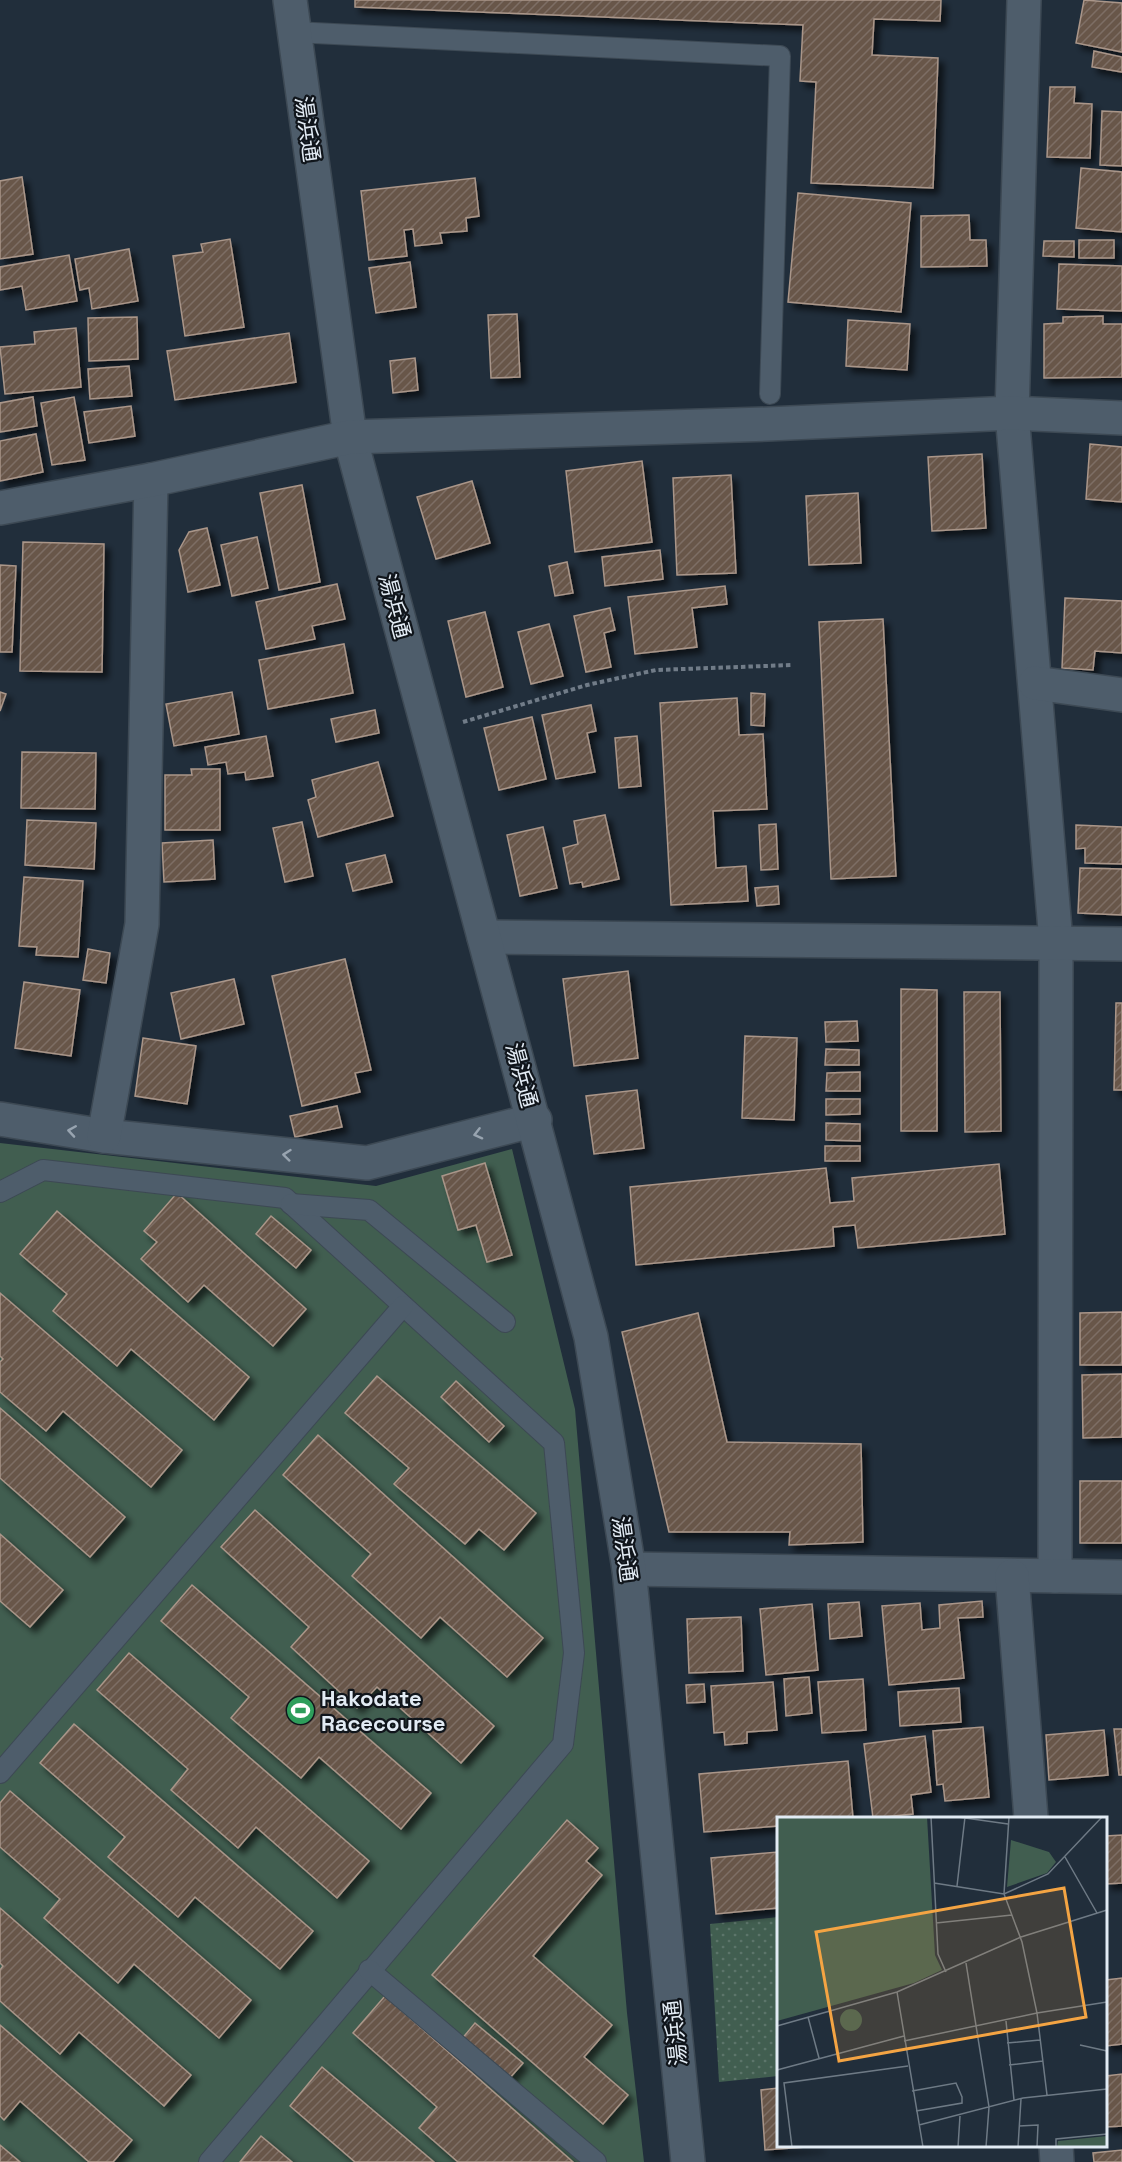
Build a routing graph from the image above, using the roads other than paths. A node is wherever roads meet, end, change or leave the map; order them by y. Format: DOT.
graph roads {
  1 [pos="290,0"];
  2 [pos="1024,0"];
  3 [pos="294,32"];
  4 [pos="770,394"];
  5 [pos="1012,413"];
  6 [pos="1122,418"];
  7 [pos="350,436"];
  8 [pos="151,480"];
  9 [pos="0,508"];
  10 [pos="1035,683"];
  11 [pos="1122,695"];
  12 [pos="484,936"];
  13 [pos="1056,942"];
  14 [pos="1122,944"];
  15 [pos="0,1119"];
  16 [pos="535,1120"];
  17 [pos="104,1136"];
  18 [pos="0,1192"];
  19 [pos="291,1204"];
  20 [pos="403,1306"];
  21 [pos="505,1322"];
  22 [pos="629,1569"];
  23 [pos="1012,1576"];
  24 [pos="1055,1576"];
  25 [pos="1122,1577"];
  26 [pos="0,1773"];
  27 [pos="1031,1817"];
  28 [pos="369,1970"];
  29 [pos="1056,2147"];
  30 [pos="209,2162"];
  31 [pos="596,2162"];
  32 [pos="688,2162"];
  33 [pos="1058,2162"];
  1 -- 3 [label="street, 湯浜通"];
  2 -- 5 [label="street"];
  3 -- 4 [label="lane"];
  3 -- 7 [label="street, 湯浜通"];
  5 -- 6 [label="street"];
  5 -- 7 [label="street"];
  5 -- 10 [label="street"];
  7 -- 8 [label="street"];
  7 -- 12 [label="street, 湯浜通"];
  8 -- 9 [label="street"];
  8 -- 17 [label="street"];
  10 -- 11 [label="street"];
  10 -- 13 [label="street"];
  12 -- 13 [label="street"];
  12 -- 16 [label="street, 湯浜通"];
  13 -- 14 [label="street"];
  13 -- 24 [label="street"];
  17 -- 15 [label="street, one-way"];
  16 -- 17 [label="street, one-way"];
  16 -- 22 [label="street, 湯浜通"];
  18 -- 19 [label="lane"];
  19 -- 20 [label="lane"];
  19 -- 21 [label="lane"];
  20 -- 26 [label="lane"];
  20 -- 28 [label="lane"];
  22 -- 23 [label="street"];
  22 -- 32 [label="street, 湯浜通"];
  23 -- 24 [label="street"];
  23 -- 27 [label="street"];
  24 -- 25 [label="street"];
  28 -- 30 [label="lane"];
  28 -- 31 [label="lane"];
  29 -- 33 [label="street"];
}
